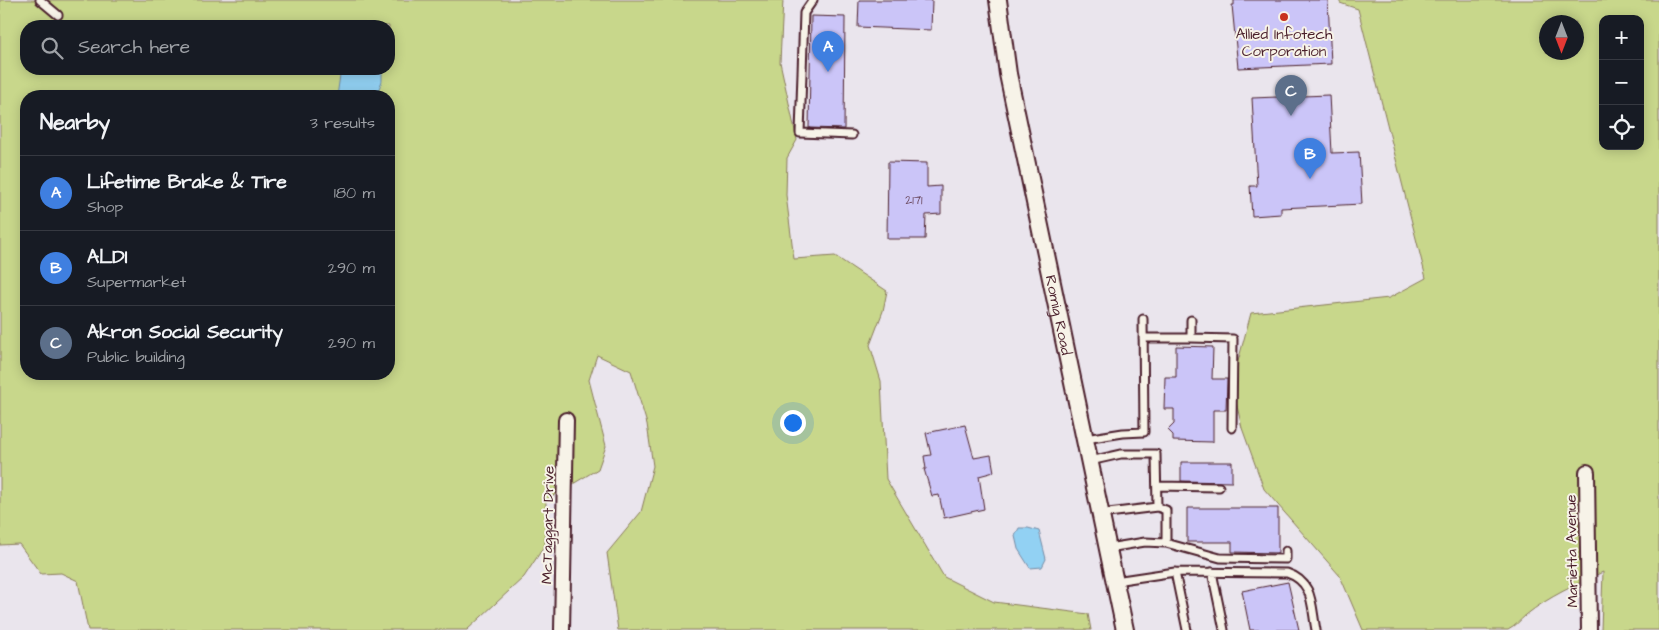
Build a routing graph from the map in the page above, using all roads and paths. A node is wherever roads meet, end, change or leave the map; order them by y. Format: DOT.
graph roads {
  1 [pos="40,0"];
  2 [pos="813,0"];
  3 [pos="998,0"];
  4 [pos="58,15"];
  5 [pos="852,135"];
  6 [pos="1143,319"];
  7 [pos="1191,320"];
  8 [pos="1143,338"];
  9 [pos="1191,338"];
  10 [pos="566,420"];
  11 [pos="1232,428"];
  12 [pos="1084,439"];
  13 [pos="1089,462"];
  14 [pos="1587,472"];
  15 [pos="1157,486"];
  16 [pos="1219,487"];
  17 [pos="1156,507"];
  18 [pos="1100,514"];
  19 [pos="1166,543"];
  20 [pos="1107,548"];
  21 [pos="1286,551"];
  22 [pos="1175,572"];
  23 [pos="1212,572"];
  24 [pos="1114,581"];
  25 [pos="562,630"];
  26 [pos="1125,630"];
  27 [pos="1186,630"];
  28 [pos="1224,630"];
  29 [pos="1316,630"];
  30 [pos="1589,630"];
  1 -- 4 [label="lane"];
  2 -- 5 [label="lane"];
  3 -- 12 [label="street, Romig Road"];
  6 -- 8 [label="lane"];
  7 -- 9 [label="lane"];
  8 -- 9 [label="lane"];
  8 -- 12 [label="lane"];
  9 -- 11 [label="lane"];
  10 -- 25 [label="street, McTaggart Drive"];
  12 -- 13 [label="street, Romig Road"];
  13 -- 15 [label="lane"];
  13 -- 18 [label="street, Romig Road"];
  14 -- 30 [label="street, Marietta Avenue"];
  15 -- 16 [label="lane"];
  15 -- 17 [label="lane"];
  17 -- 18 [label="lane"];
  17 -- 19 [label="lane"];
  18 -- 20 [label="street, Romig Road"];
  19 -- 20 [label="lane"];
  19 -- 21 [label="lane"];
  20 -- 24 [label="street, Romig Road"];
  22 -- 23 [label="lane"];
  22 -- 24 [label="lane"];
  22 -- 27 [label="lane"];
  23 -- 28 [label="lane"];
  23 -- 29 [label="lane"];
  24 -- 26 [label="street, Romig Road"];
}
